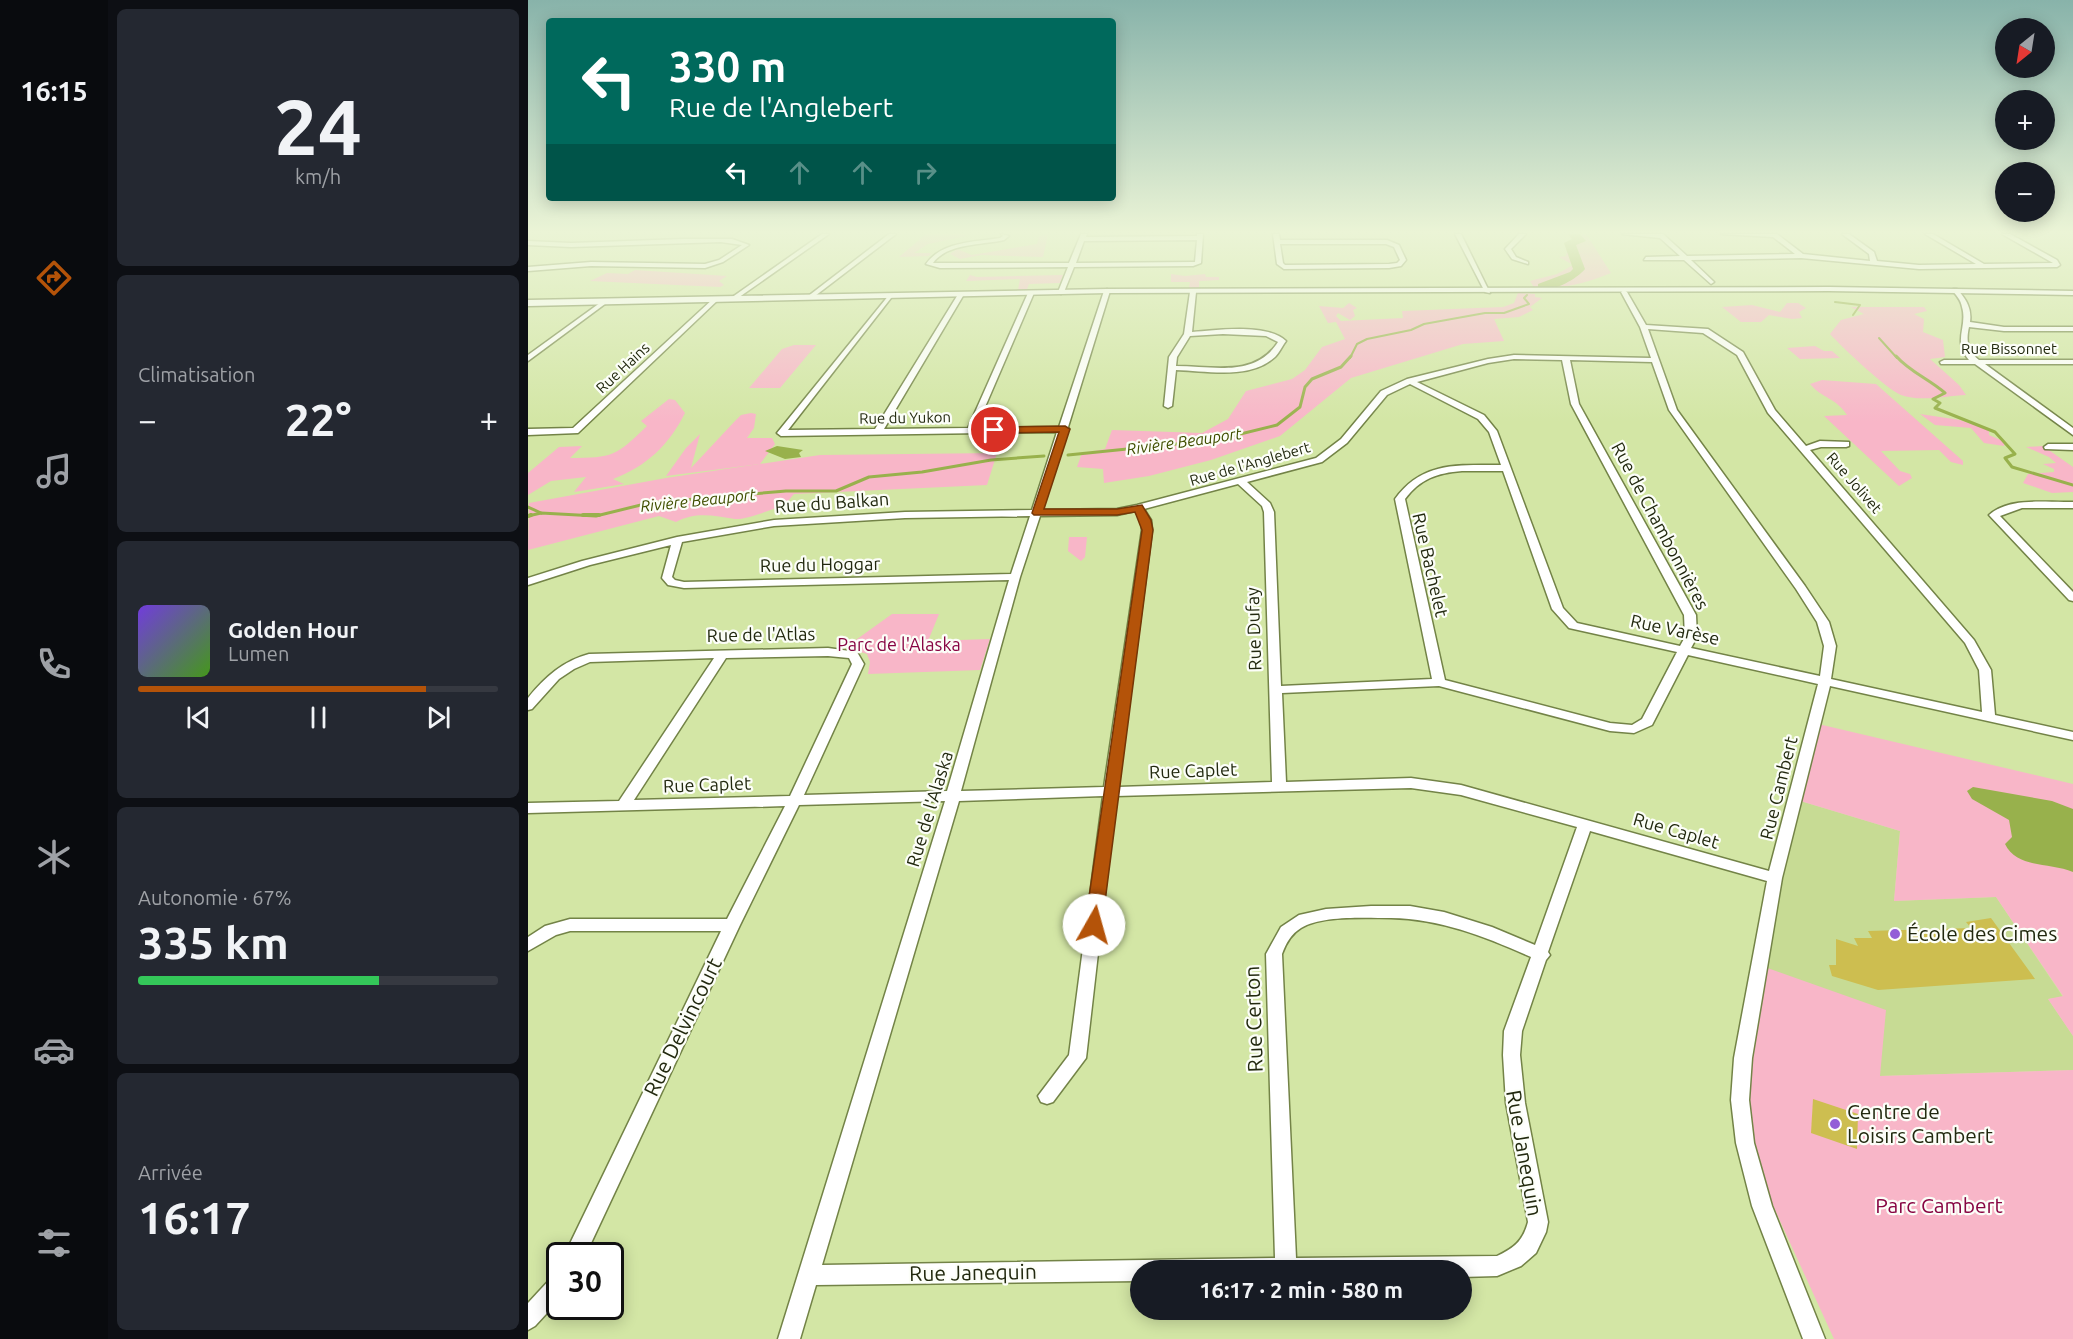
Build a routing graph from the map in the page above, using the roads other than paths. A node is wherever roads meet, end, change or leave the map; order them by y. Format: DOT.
graph roads {
  1 [pos="925,296"];
  2 [pos="960,296"];
  3 [pos="1029,296"];
  4 [pos="1105,296"];
  5 [pos="1192,296"];
  6 [pos="1627,296"];
  7 [pos="1961,296"];
  8 [pos="889,297"];
  9 [pos="733,298"];
  10 [pos="809,298"];
  11 [pos="717,299"];
  12 [pos="606,301"];
  13 [pos="528,303"];
  14 [pos="1965,324"];
  15 [pos="1644,327"];
  16 [pos="2073,329"];
  17 [pos="1188,334"];
  18 [pos="1565,357"];
  19 [pos="528,359"];
  20 [pos="1654,360"];
  21 [pos="1944,362"];
  22 [pos="1976,362"];
  23 [pos="2072,363"];
  24 [pos="1174,368"];
  25 [pos="1410,381"];
  26 [pos="1168,406"];
  27 [pos="1065,429"];
  28 [pos="971,430"];
  29 [pos="528,432"];
  30 [pos="2073,432"];
  31 [pos="877,433"];
  32 [pos="1846,444"];
  33 [pos="2048,447"];
  34 [pos="2073,447"];
  35 [pos="1804,449"];
  36 [pos="1506,468"];
  37 [pos="1241,482"];
  38 [pos="2073,505"];
  39 [pos="1138,508"];
  40 [pos="1038,513"];
  41 [pos="677,540"];
  42 [pos="1016,577"];
  43 [pos="528,582"];
  44 [pos="2073,598"];
  45 [pos="1684,649"];
  46 [pos="723,654"];
  47 [pos="1825,681"];
  48 [pos="1439,682"];
  49 [pos="1274,690"];
  50 [pos="528,706"];
  51 [pos="1989,719"];
  52 [pos="2073,736"];
  53 [pos="1279,786"];
  54 [pos="1110,792"];
  55 [pos="953,796"];
  56 [pos="795,800"];
  57 [pos="623,806"];
  58 [pos="528,808"];
  59 [pos="1585,824"];
  60 [pos="1775,878"];
  61 [pos="732,925"];
  62 [pos="528,945"];
  63 [pos="1542,955"];
  64 [pos="1047,1096"];
  65 [pos="581,1242"];
  66 [pos="1286,1260"];
  67 [pos="1472,1266"];
  68 [pos="1130,1270"];
  69 [pos="807,1275"];
  70 [pos="546,1299"];
  71 [pos="528,1319"];
  72 [pos="789,1339"];
  73 [pos="1814,1339"];
  1 -- 8 [label="street"];
  2 -- 31 [label="street"];
  3 -- 28 [label="street"];
  4 -- 27 [label="street, Rue de l'Alaska"];
  5 -- 17 [label="street"];
  6 -- 15 [label="street, Rue Cambert"];
  7 -- 14 [label="street"];
  8 -- 10 [label="street"];
  8 -- 31 [label="street, Rue du Yukon"];
  9 -- 10 [label="street"];
  9 -- 11 [label="street"];
  11 -- 12 [label="street"];
  11 -- 29 [label="street, Rue Hains"];
  12 -- 13 [label="street"];
  12 -- 19 [label="street"];
  14 -- 16 [label="street"];
  14 -- 22 [label="street"];
  15 -- 20 [label="street, Rue Cambert"];
  15 -- 35 [label="street, Rue Jolivet"];
  17 -- 24 [label="street"];
  17 -- 24 [label="street"];
  18 -- 20 [label="street, Rue de l'Anglebert"];
  18 -- 25 [label="street, Rue de l'Anglebert"];
  18 -- 45 [label="street, Rue de Chambonnières"];
  20 -- 47 [label="street, Rue Cambert"];
  21 -- 22 [label="street, Rue Bissonnet"];
  22 -- 23 [label="street, Rue Bissonnet"];
  22 -- 30 [label="street"];
  24 -- 26 [label="street"];
  25 -- 36 [label="street, Rue Varèse"];
  25 -- 37 [label="street, Rue de l'Anglebert"];
  27 -- 28 [label="street, Rue du Yukon"];
  27 -- 40 [label="street, Rue de l'Alaska"];
  28 -- 31 [label="street, Rue du Yukon"];
  32 -- 35 [label="street"];
  33 -- 34 [label="street"];
  35 -- 51 [label="street, Rue Jolivet"];
  36 -- 45 [label="street, Rue Varèse"];
  36 -- 48 [label="street, Rue Bachelet"];
  37 -- 39 [label="street, Rue de l'Anglebert"];
  37 -- 49 [label="street, Rue Dufay"];
  38 -- 44 [label="street"];
  39 -- 40 [label="street, Rue de l'Anglebert"];
  39 -- 54 [label="street"];
  40 -- 41 [label="street, Rue du Balkan"];
  40 -- 42 [label="street, Rue de l'Alaska"];
  41 -- 42 [label="street, Rue du Hoggar"];
  41 -- 43 [label="street, Rue du Balkan"];
  42 -- 55 [label="street, Rue de l'Alaska"];
  45 -- 47 [label="street, Rue Varèse"];
  45 -- 48 [label="street, Rue de Chambonnières"];
  46 -- 50 [label="street, Rue de l'Atlas"];
  46 -- 56 [label="street, Rue de l'Atlas"];
  46 -- 57 [label="street"];
  47 -- 51 [label="street, Rue Varèse"];
  47 -- 60 [label="street, Rue Cambert"];
  48 -- 49 [label="street, Rue de Chambonnières"];
  49 -- 53 [label="street, Rue Dufay"];
  51 -- 52 [label="street, Rue Varèse"];
  53 -- 54 [label="street, Rue Caplet"];
  53 -- 59 [label="street, Rue Caplet"];
  54 -- 55 [label="street, Rue Caplet"];
  54 -- 64 [label="street"];
  55 -- 56 [label="street, Rue Caplet"];
  55 -- 69 [label="street, Rue de l'Alaska"];
  56 -- 57 [label="street, Rue Caplet"];
  56 -- 61 [label="street, Rue Delvincourt"];
  57 -- 58 [label="street, Rue Caplet"];
  59 -- 60 [label="street, Rue Caplet"];
  59 -- 63 [label="street, Rue Janequin"];
  60 -- 73 [label="street, Rue Cambert"];
  61 -- 62 [label="street"];
  61 -- 65 [label="street, Rue Delvincourt"];
  63 -- 66 [label="street, Rue Certon"];
  63 -- 67 [label="street, Rue Janequin"];
  68 -- 69 [label="street, Rue Janequin"];
  69 -- 72 [label="street, Rue de l'Alaska"];
  70 -- 71 [label="street"];
}
